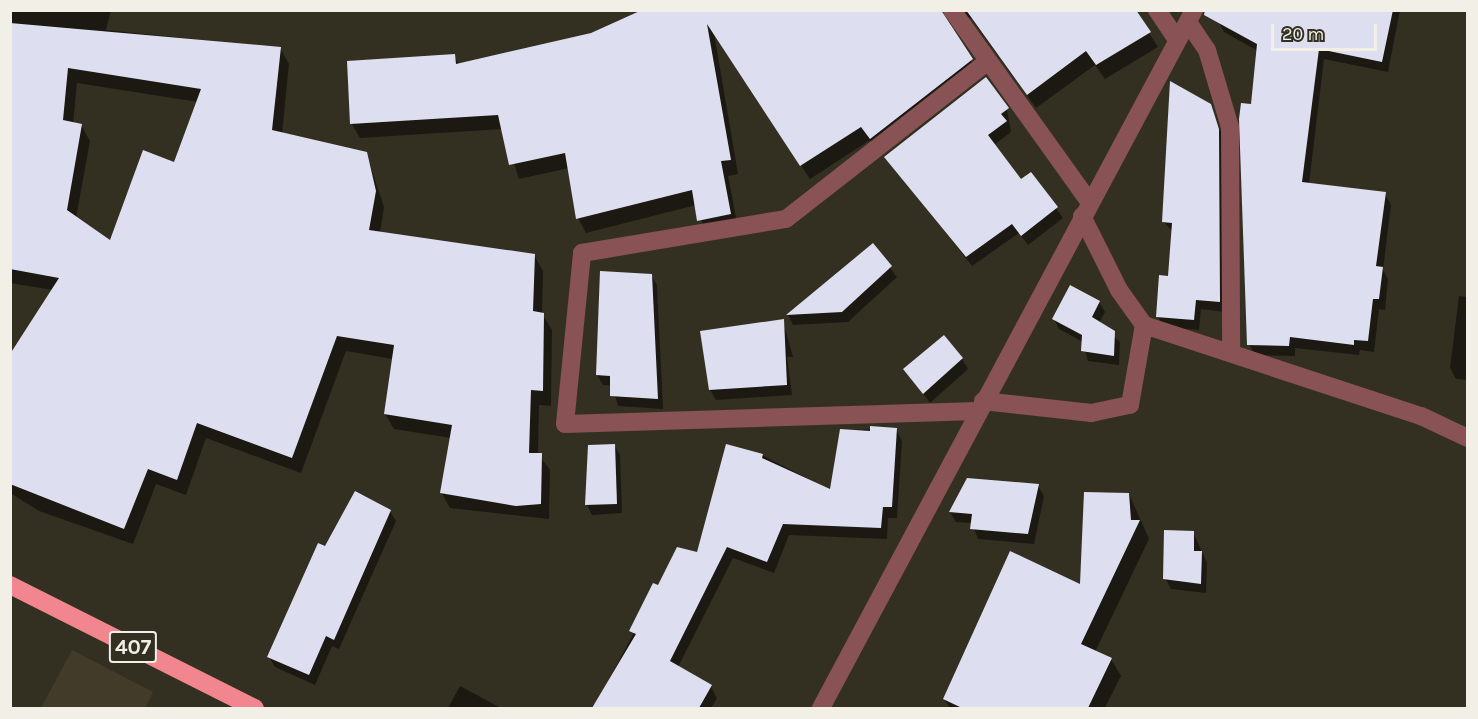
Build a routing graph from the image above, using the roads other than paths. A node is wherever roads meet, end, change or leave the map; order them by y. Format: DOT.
graph roads {
  1 [pos="951,10"];
  2 [pos="1157,10"];
  3 [pos="1191,16"];
  4 [pos="1177,40"];
  5 [pos="988,61"];
  6 [pos="1086,209"];
  7 [pos="1144,325"];
  8 [pos="1231,353"];
  9 [pos="980,406"];
  10 [pos="1467,438"];
  11 [pos="10,585"];
  12 [pos="255,708"];
  13 [pos="821,708"];
  1 -- 5 [label="street"];
  2 -- 4 [label="street"];
  3 -- 4 [label="street"];
  3 -- 8 [label="street"];
  4 -- 6 [label="street"];
  5 -- 6 [label="street"];
  5 -- 9 [label="street"];
  6 -- 7 [label="street"];
  6 -- 9 [label="street"];
  7 -- 8 [label="street"];
  7 -- 9 [label="street"];
  8 -- 10 [label="street"];
  9 -- 13 [label="street"];
  11 -- 12 [label="highway, 407"];
}
